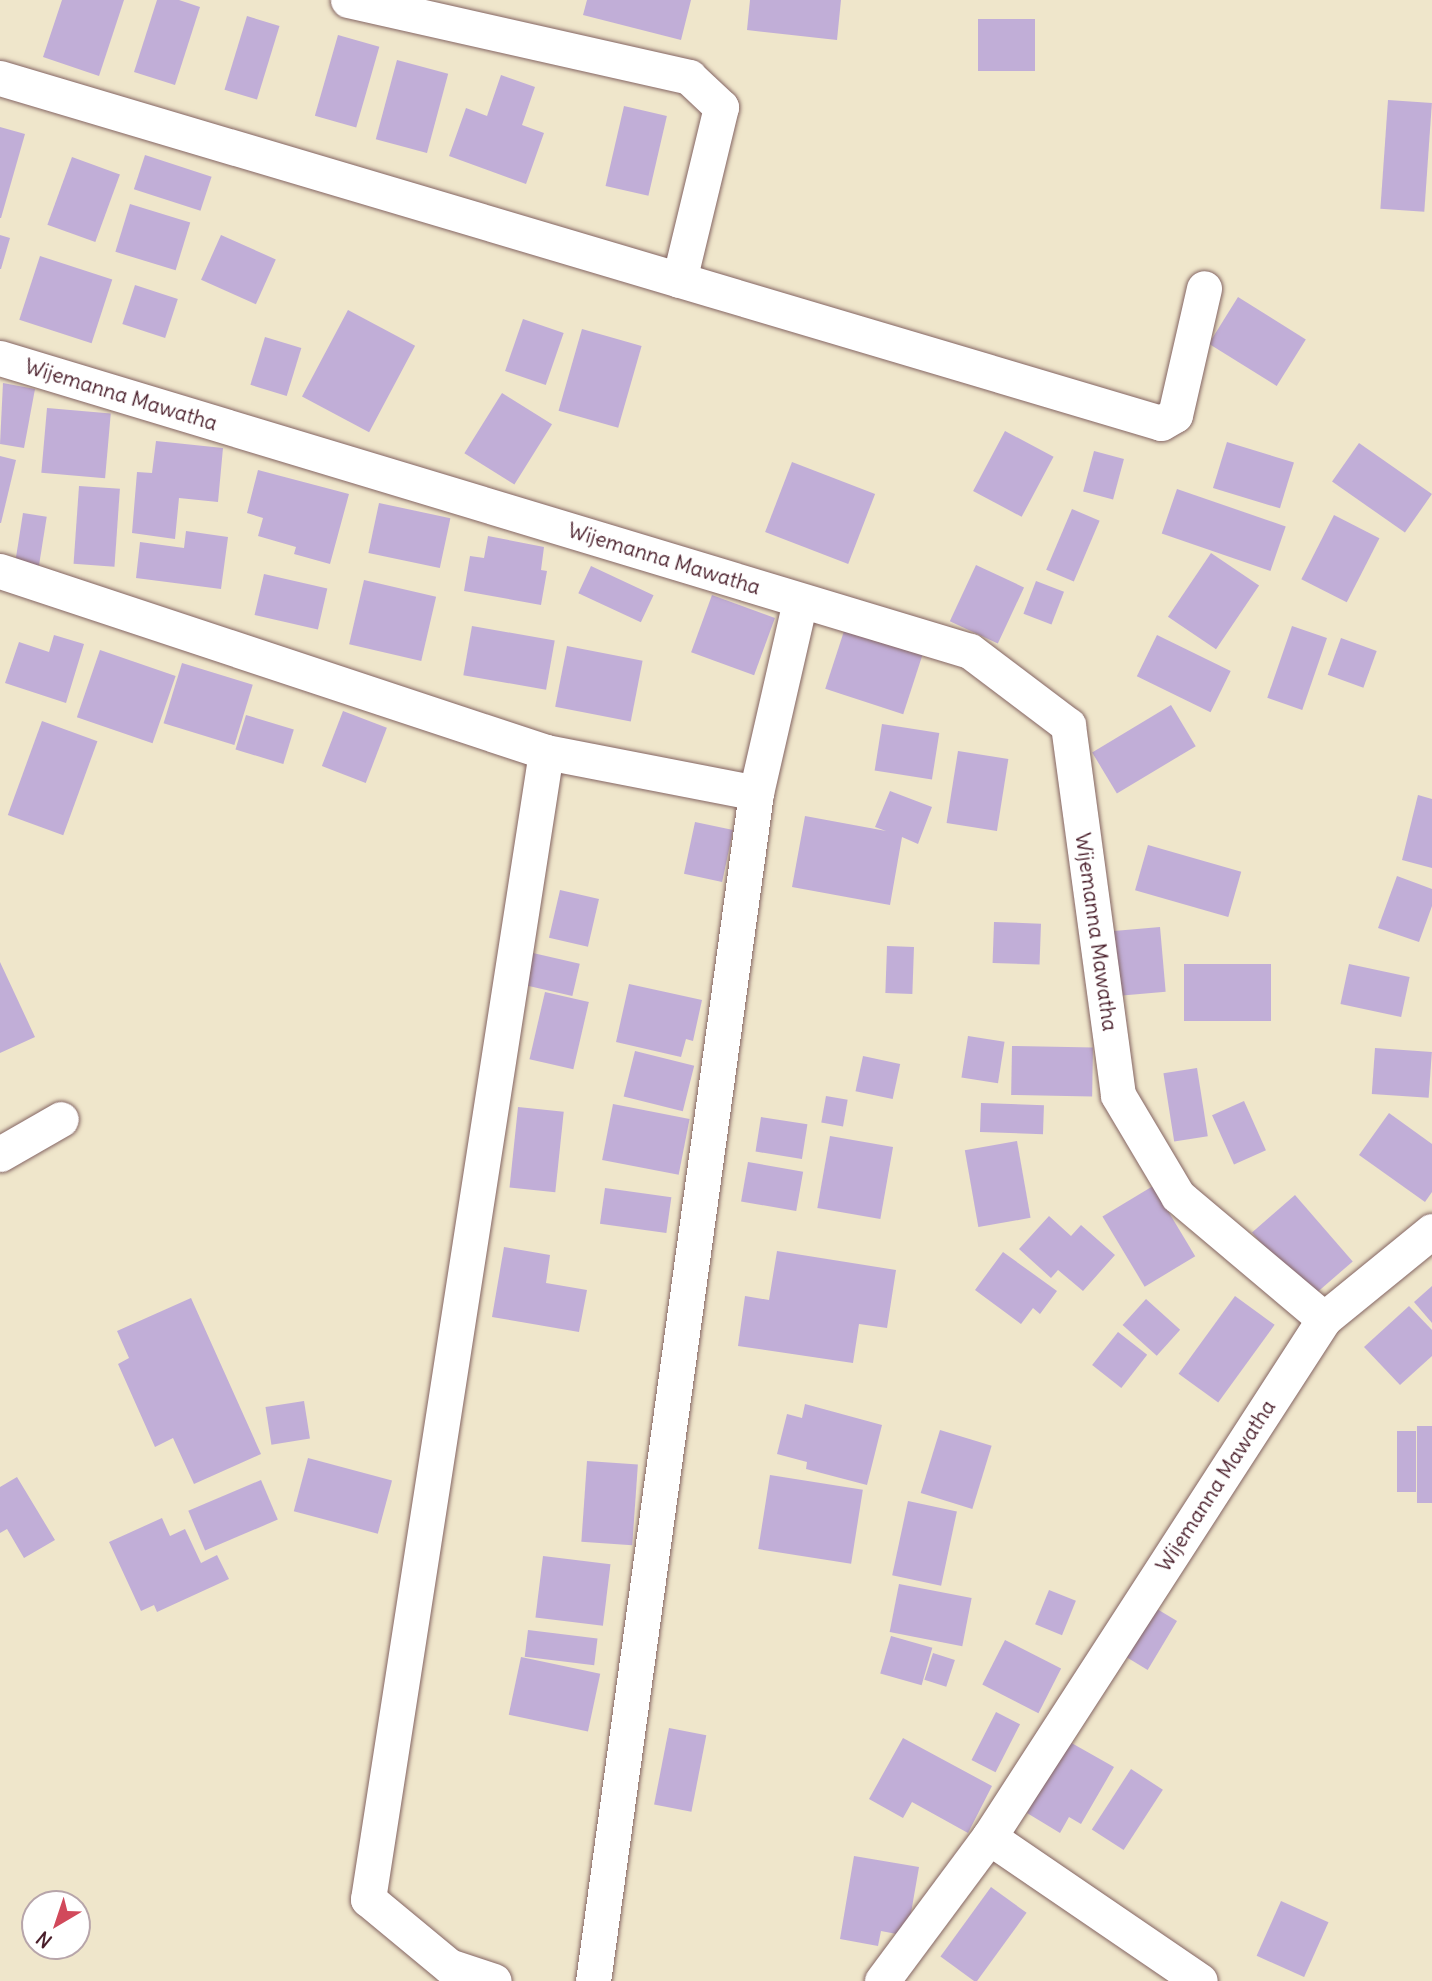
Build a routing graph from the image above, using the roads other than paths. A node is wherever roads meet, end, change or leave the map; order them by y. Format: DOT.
graph roads {
  1 [pos="348,0"];
  2 [pos="0,78"];
  3 [pos="679,280"];
  4 [pos="1204,288"];
  5 [pos="0,358"];
  6 [pos="0,571"];
  7 [pos="800,601"];
  8 [pos="546,752"];
  9 [pos="756,793"];
  10 [pos="61,1119"];
  11 [pos="0,1154"];
  12 [pos="1432,1231"];
  13 [pos="1324,1319"];
  14 [pos="989,1837"];
  15 [pos="494,1981"];
  16 [pos="593,1981"];
  17 [pos="882,1981"];
  18 [pos="1200,1981"];
  1 -- 3 [label="street"];
  2 -- 3 [label="street"];
  3 -- 4 [label="street"];
  5 -- 7 [label="street, Wijemanna Mawatha"];
  6 -- 8 [label="street"];
  7 -- 9 [label="street"];
  7 -- 13 [label="street, Wijemanna Mawatha"];
  8 -- 9 [label="street"];
  8 -- 15 [label="street"];
  9 -- 16 [label="street"];
  10 -- 11 [label="street"];
  12 -- 13 [label="street"];
  13 -- 14 [label="street, Wijemanna Mawatha"];
  14 -- 17 [label="street, Wijemanna Mawatha"];
  14 -- 18 [label="street"];
}
